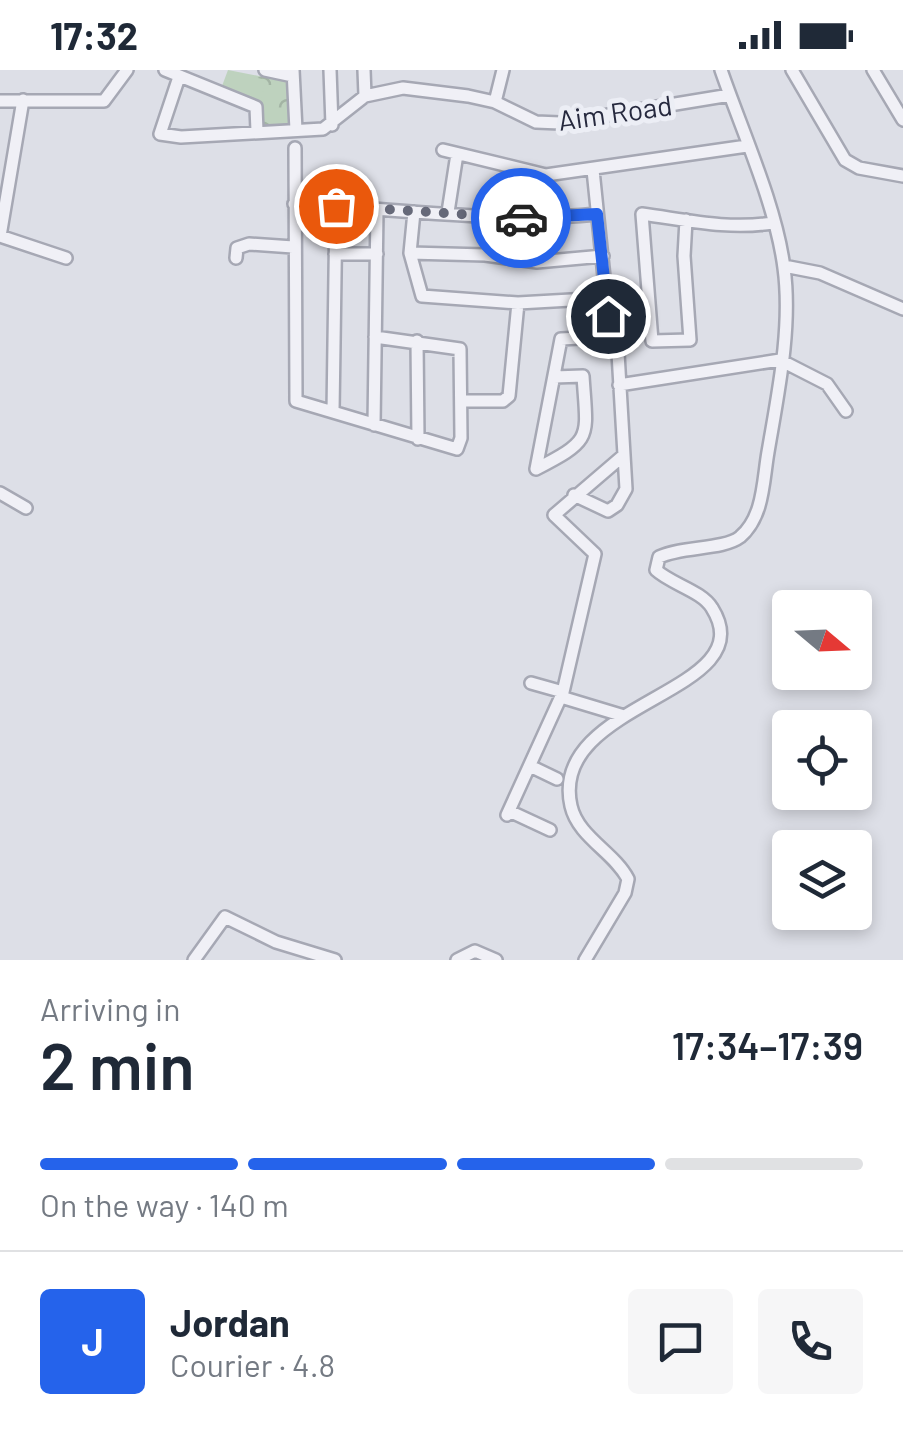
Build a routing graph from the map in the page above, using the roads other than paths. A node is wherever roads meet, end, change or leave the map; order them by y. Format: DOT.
graph roads {
  1 [pos="127,70"];
  2 [pos="165,70"];
  3 [pos="265,70"];
  4 [pos="330,70"];
  5 [pos="364,70"];
  6 [pos="504,70"];
  7 [pos="721,70"];
  8 [pos="792,70"];
  9 [pos="873,70"];
  10 [pos="292,73"];
  11 [pos="179,78"];
  12 [pos="730,94"];
  13 [pos="365,96"];
  14 [pos="23,100"];
  15 [pos="0,101"];
  16 [pos="495,102"];
  17 [pos="903,120"];
  18 [pos="332,124"];
  19 [pos="296,130"];
  20 [pos="257,131"];
  21 [pos="747,146"];
  22 [pos="295,148"];
  23 [pos="443,150"];
  24 [pos="457,154"];
  25 [pos="592,170"];
  26 [pos="903,176"];
  27 [pos="294,204"];
  28 [pos="336,206"];
  29 [pos="377,210"];
  30 [pos="414,212"];
  31 [pos="448,212"];
  32 [pos="597,214"];
  33 [pos="686,220"];
  34 [pos="772,223"];
  35 [pos="0,236"];
  36 [pos="293,246"];
  37 [pos="336,254"];
  38 [pos="377,254"];
  39 [pos="410,254"];
  40 [pos="603,256"];
  41 [pos="66,258"];
  42 [pos="236,258"];
  43 [pos="784,266"];
  44 [pos="606,298"];
  45 [pos="518,303"];
  46 [pos="903,309"];
  47 [pos="608,316"];
  48 [pos="375,336"];
  49 [pos="417,341"];
  50 [pos="780,360"];
  51 [pos="554,376"];
  52 [pos="619,385"];
  53 [pos="462,400"];
  54 [pos="846,411"];
  55 [pos="333,412"];
  56 [pos="374,426"];
  57 [pos="418,438"];
  58 [pos="624,455"];
  59 [pos="0,493"];
  60 [pos="574,495"];
  61 [pos="26,508"];
  62 [pos="532,683"];
  63 [pos="562,694"];
  64 [pos="624,716"];
  65 [pos="530,766"];
  66 [pos="558,779"];
  67 [pos="550,830"];
  68 [pos="194,960"];
  69 [pos="335,960"];
  70 [pos="457,960"];
  71 [pos="496,960"];
  72 [pos="585,960"];
  1 -- 14 [label="street"];
  2 -- 11 [label="street"];
  3 -- 10 [label="street"];
  4 -- 18 [label="street"];
  5 -- 13 [label="street"];
  6 -- 16 [label="street"];
  7 -- 12 [label="street"];
  8 -- 26 [label="street"];
  9 -- 17 [label="street"];
  10 -- 19 [label="street"];
  11 -- 20 [label="street"];
  11 -- 20 [label="street"];
  12 -- 16 [label="street, Aim Road"];
  12 -- 21 [label="street"];
  13 -- 16 [label="street, Aim Road"];
  13 -- 18 [label="street"];
  14 -- 15 [label="street"];
  14 -- 35 [label="street"];
  18 -- 19 [label="street"];
  19 -- 20 [label="street"];
  21 -- 25 [label="street"];
  21 -- 34 [label="street"];
  22 -- 27 [label="street"];
  23 -- 24 [label="street"];
  24 -- 25 [label="street"];
  24 -- 31 [label="street"];
  25 -- 32 [label="street"];
  27 -- 28 [label="street"];
  27 -- 36 [label="street"];
  28 -- 29 [label="street"];
  28 -- 37 [label="street"];
  29 -- 30 [label="street"];
  29 -- 38 [label="street"];
  30 -- 31 [label="street"];
  30 -- 39 [label="street"];
  31 -- 32 [label="street"];
  32 -- 40 [label="street"];
  33 -- 33 [label="street"];
  33 -- 34 [label="street"];
  34 -- 43 [label="street"];
  35 -- 41 [label="street"];
  36 -- 42 [label="street"];
  36 -- 55 [label="street"];
  37 -- 38 [label="street"];
  37 -- 55 [label="street"];
  38 -- 48 [label="street"];
  39 -- 40 [label="street"];
  39 -- 45 [label="street"];
  40 -- 44 [label="street"];
  43 -- 46 [label="street"];
  43 -- 50 [label="street"];
  44 -- 45 [label="street"];
  44 -- 47 [label="street"];
  45 -- 53 [label="street"];
  48 -- 49 [label="street"];
  48 -- 56 [label="street"];
  49 -- 53 [label="street"];
  49 -- 57 [label="street"];
  50 -- 52 [label="street"];
  50 -- 54 [label="street"];
  50 -- 64 [label="street"];
  51 -- 51 [label="street"];
  51 -- 52 [label="street"];
  52 -- 58 [label="street"];
  53 -- 57 [label="street"];
  55 -- 56 [label="street"];
  56 -- 57 [label="street"];
  58 -- 60 [label="street"];
  58 -- 60 [label="street"];
  59 -- 61 [label="street"];
  60 -- 63 [label="street"];
  62 -- 63 [label="street"];
  63 -- 64 [label="street"];
  63 -- 65 [label="street"];
  64 -- 72 [label="street"];
  65 -- 66 [label="street"];
  65 -- 67 [label="street"];
  68 -- 69 [label="street"];
  70 -- 71 [label="street"];
}
